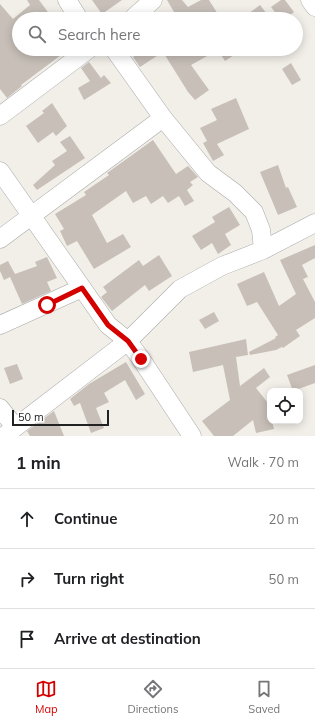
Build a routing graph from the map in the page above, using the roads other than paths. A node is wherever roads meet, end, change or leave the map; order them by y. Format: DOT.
graph roads {
  1 [pos="67,0"];
  2 [pos="153,0"];
  3 [pos="310,0"];
  4 [pos="315,7"];
  5 [pos="75,12"];
  6 [pos="140,12"];
  7 [pos="80,56"];
  8 [pos="119,56"];
  9 [pos="0,116"];
  10 [pos="163,118"];
  11 [pos="0,171"];
  12 [pos="32,216"];
  13 [pos="315,224"];
  14 [pos="0,239"];
  15 [pos="263,250"];
  16 [pos="82,288"];
  17 [pos="0,325"];
  18 [pos="128,341"];
  19 [pos="0,408"];
  20 [pos="10,432"];
  21 [pos="192,436"];
  1 -- 5 [label="street"];
  2 -- 6 [label="street"];
  3 -- 4 [label="street"];
  7 -- 9 [label="street"];
  8 -- 10 [label="street"];
  10 -- 12 [label="street"];
  10 -- 15 [label="street"];
  11 -- 12 [label="street"];
  12 -- 14 [label="street"];
  12 -- 16 [label="street"];
  13 -- 15 [label="street"];
  15 -- 18 [label="street"];
  16 -- 17 [label="street"];
  16 -- 18 [label="street"];
  18 -- 20 [label="street"];
  18 -- 21 [label="street"];
  19 -- 20 [label="street"];
}
